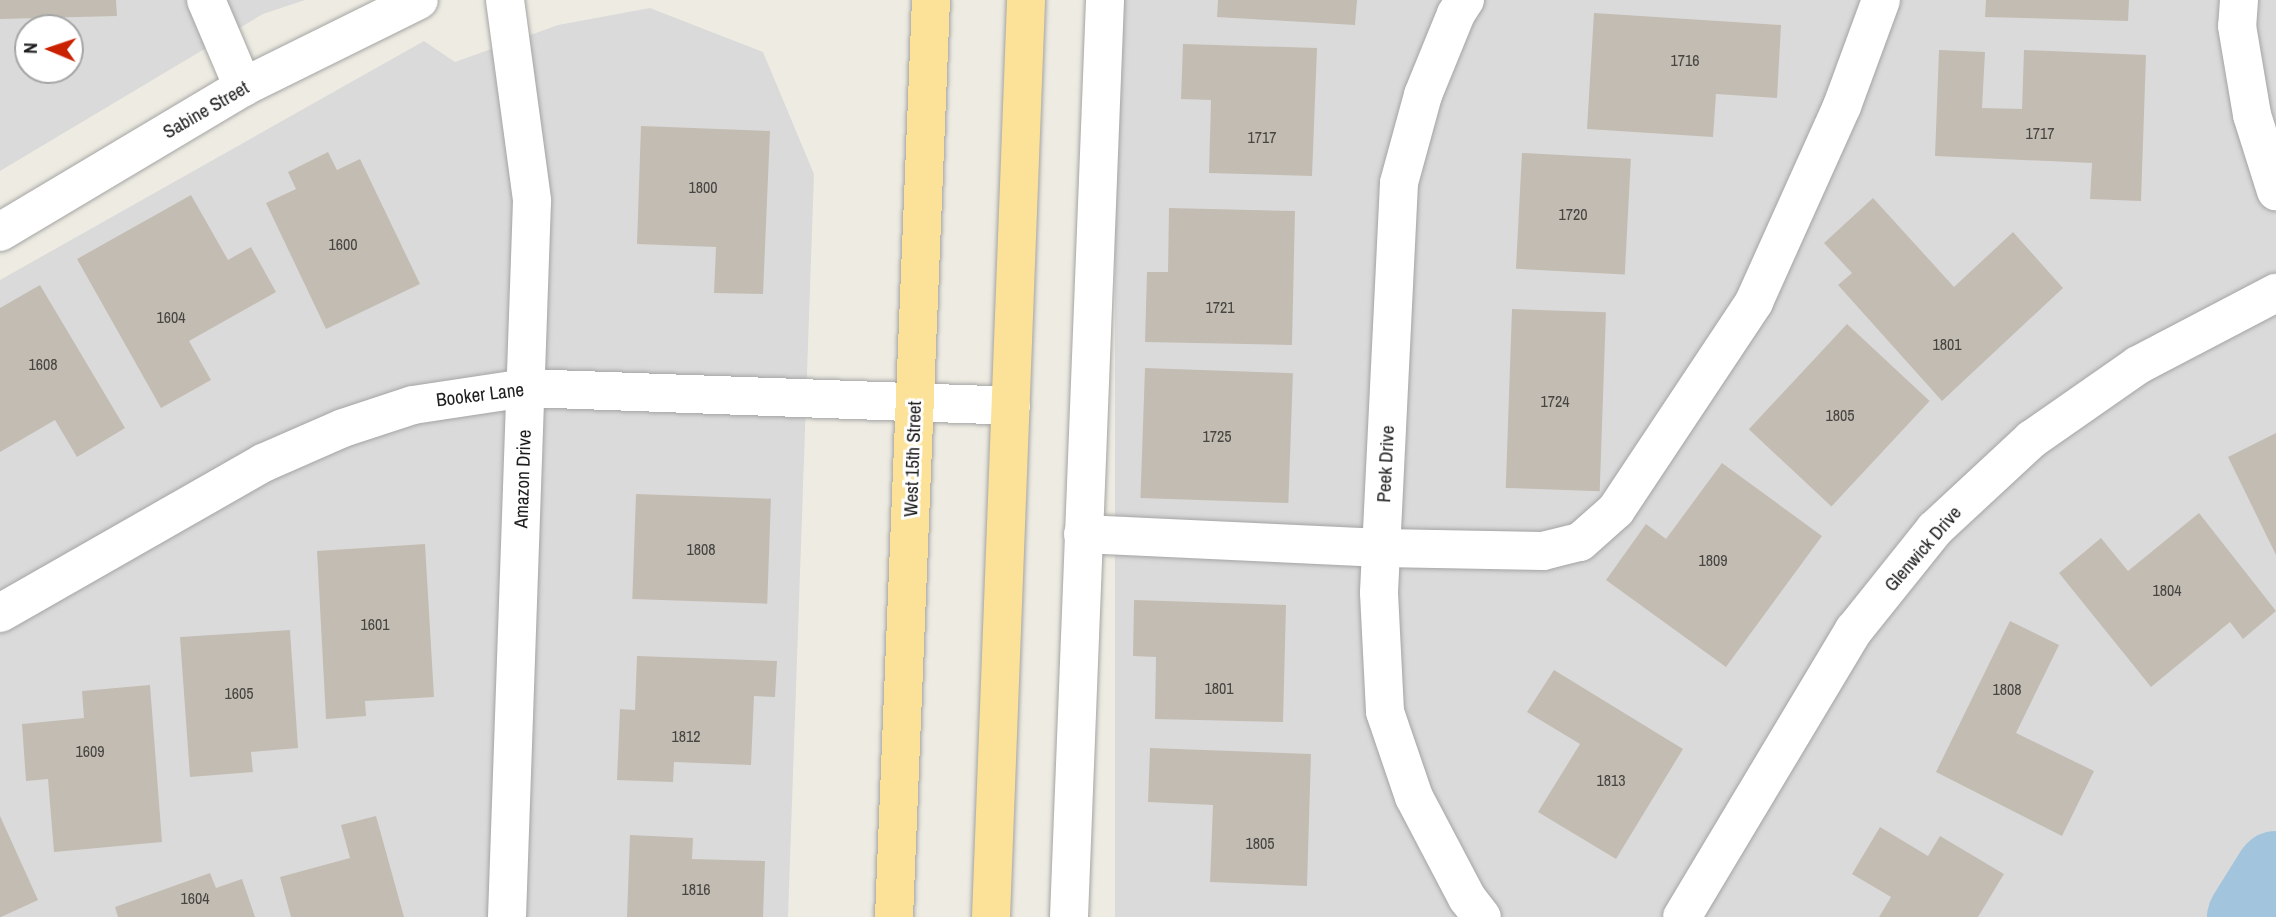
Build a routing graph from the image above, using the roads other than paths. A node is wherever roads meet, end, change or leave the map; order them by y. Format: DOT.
graph roads {
  1 [pos="206,0"];
  2 [pos="419,0"];
  3 [pos="505,0"];
  4 [pos="930,0"];
  5 [pos="1026,0"];
  6 [pos="1105,0"];
  7 [pos="1465,0"];
  8 [pos="1881,0"];
  9 [pos="2239,0"];
  10 [pos="243,87"];
  11 [pos="2276,191"];
  12 [pos="0,232"];
  13 [pos="2276,293"];
  14 [pos="526,388"];
  15 [pos="915,402"];
  16 [pos="1011,406"];
  17 [pos="1083,534"];
  18 [pos="1382,548"];
  19 [pos="0,613"];
  20 [pos="507,917"];
  21 [pos="894,917"];
  22 [pos="991,917"];
  23 [pos="1069,917"];
  24 [pos="1482,917"];
  25 [pos="1682,917"];
  1 -- 10 [label="street"];
  2 -- 10 [label="street, Sabine Street"];
  3 -- 14 [label="street, Amazon Drive"];
  4 -- 15 [label="main road, West 15th Street"];
  5 -- 16 [label="main road"];
  6 -- 17 [label="street"];
  7 -- 18 [label="street, Peek Drive"];
  8 -- 18 [label="street"];
  9 -- 11 [label="street"];
  10 -- 12 [label="street, Sabine Street"];
  13 -- 25 [label="street, Glenwick Drive"];
  14 -- 15 [label="street, Booker Lane"];
  14 -- 19 [label="street, Booker Lane"];
  14 -- 20 [label="street, Amazon Drive"];
  15 -- 16 [label="street, Booker Lane"];
  15 -- 21 [label="main road, West 15th Street"];
  16 -- 22 [label="main road"];
  17 -- 18 [label="street"];
  17 -- 23 [label="street"];
  18 -- 24 [label="street, Peek Drive"];
}
